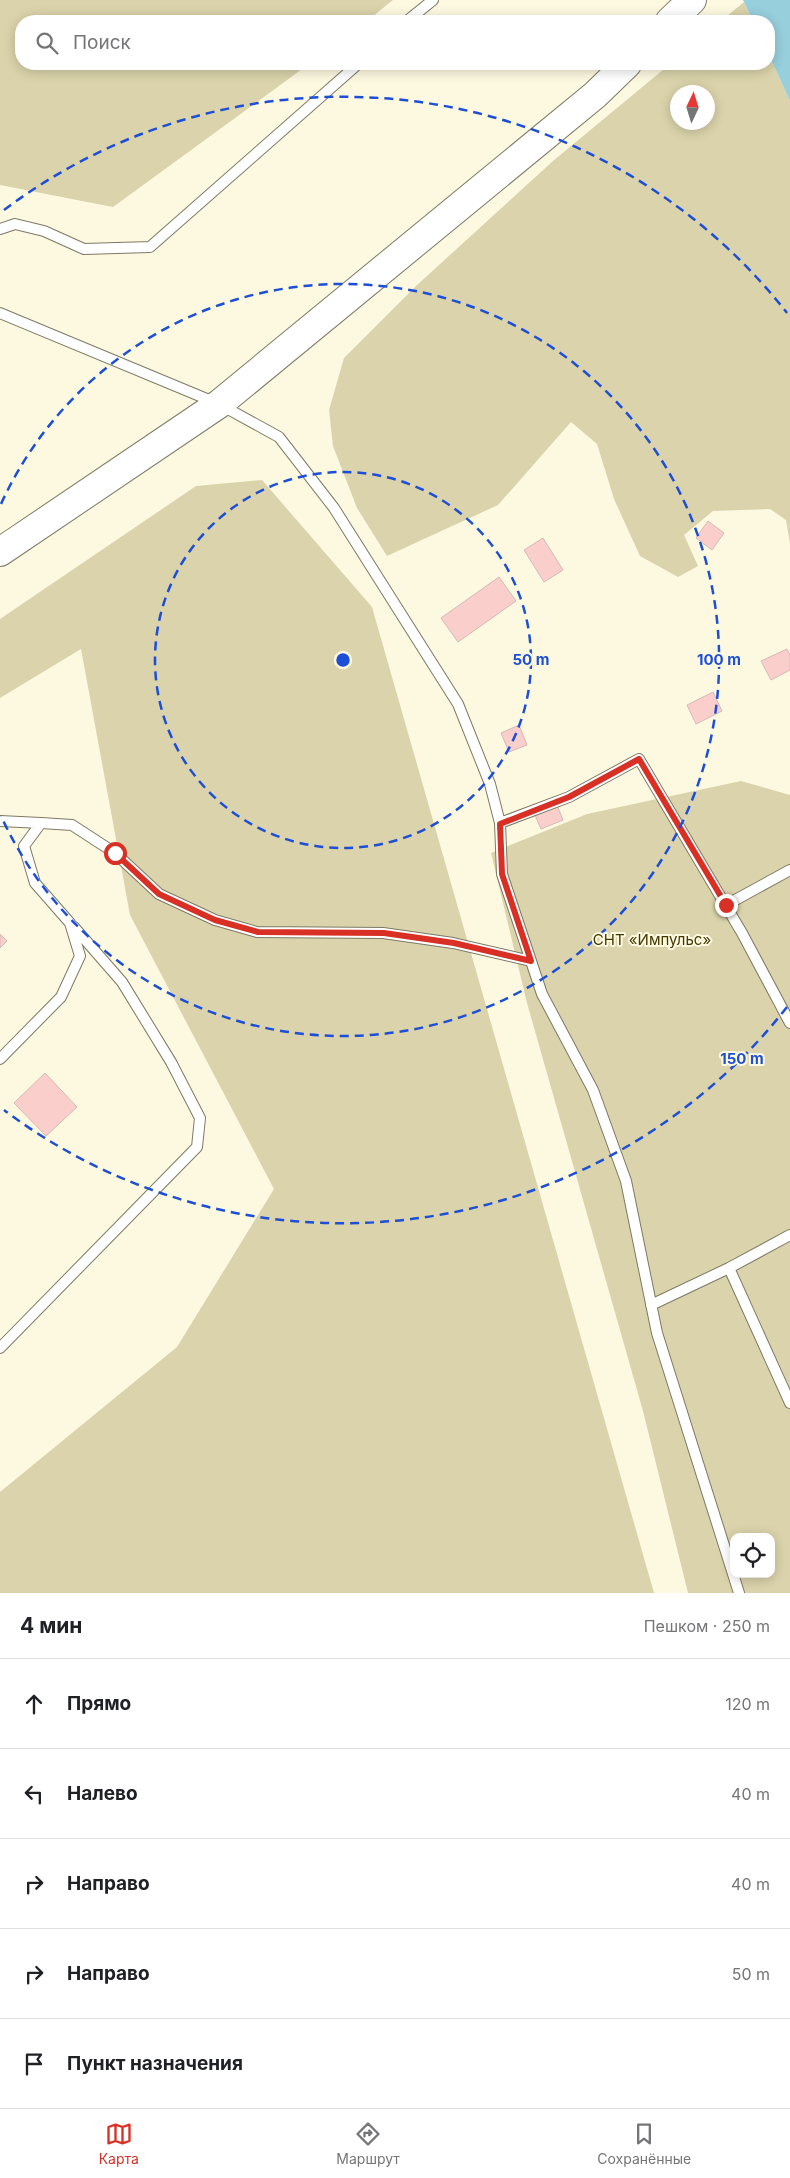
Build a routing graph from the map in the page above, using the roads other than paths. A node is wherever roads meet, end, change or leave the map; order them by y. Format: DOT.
graph roads {
  1 [pos="433,0"];
  2 [pos="692,0"];
  3 [pos="414,15"];
  4 [pos="676,15"];
  5 [pos="351,70"];
  6 [pos="621,70"];
  7 [pos="0,229"];
  8 [pos="0,313"];
  9 [pos="219,404"];
  10 [pos="0,552"];
  11 [pos="0,820"];
  12 [pos="41,823"];
  13 [pos="500,824"];
  14 [pos="790,870"];
  15 [pos="726,905"];
  16 [pos="70,923"];
  17 [pos="531,961"];
  18 [pos="790,1024"];
  19 [pos="0,1058"];
  20 [pos="790,1235"];
  21 [pos="729,1268"];
  22 [pos="651,1305"];
  23 [pos="0,1348"];
  24 [pos="790,1403"];
  25 [pos="739,1593"];
  1 -- 3 [label="lane"];
  2 -- 4 [label="main road"];
  5 -- 7 [label="lane"];
  6 -- 9 [label="main road"];
  8 -- 9 [label="lane"];
  9 -- 10 [label="main road"];
  9 -- 13 [label="lane"];
  11 -- 12 [label="lane"];
  12 -- 16 [label="lane"];
  12 -- 17 [label="lane"];
  13 -- 15 [label="lane"];
  13 -- 17 [label="lane"];
  14 -- 15 [label="lane"];
  15 -- 18 [label="lane"];
  16 -- 19 [label="lane"];
  16 -- 23 [label="lane"];
  17 -- 22 [label="lane"];
  20 -- 21 [label="lane"];
  21 -- 22 [label="lane"];
  21 -- 24 [label="lane"];
  22 -- 25 [label="lane"];
}
